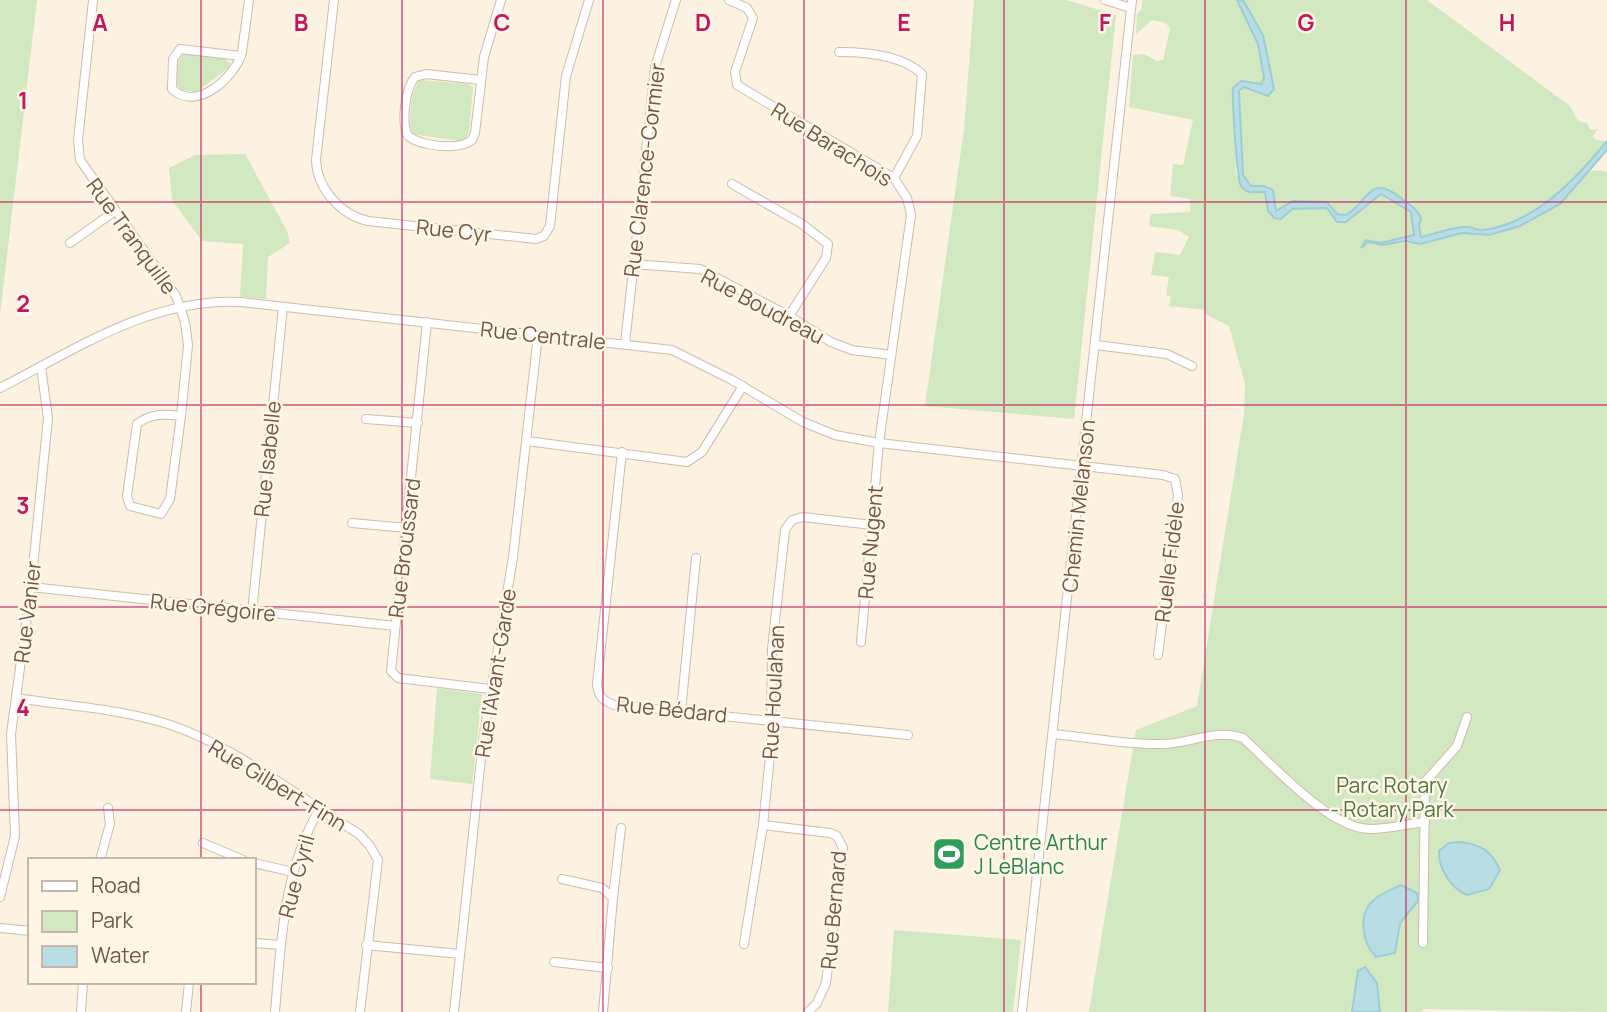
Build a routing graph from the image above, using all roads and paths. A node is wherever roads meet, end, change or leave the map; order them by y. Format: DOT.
graph roads {
  1 [pos="93,0"];
  2 [pos="249,0"];
  3 [pos="334,0"];
  4 [pos="502,0"];
  5 [pos="589,0"];
  6 [pos="676,0"];
  7 [pos="729,0"];
  8 [pos="1105,0"];
  9 [pos="1131,4"];
  10 [pos="839,52"];
  11 [pos="241,56"];
  12 [pos="481,80"];
  13 [pos="894,178"];
  14 [pos="732,184"];
  15 [pos="115,211"];
  16 [pos="70,243"];
  17 [pos="633,264"];
  18 [pos="180,306"];
  19 [pos="283,307"];
  20 [pos="789,316"];
  21 [pos="427,322"];
  22 [pos="538,335"];
  23 [pos="625,344"];
  24 [pos="1096,345"];
  25 [pos="891,355"];
  26 [pos="1192,366"];
  27 [pos="41,367"];
  28 [pos="743,386"];
  29 [pos="0,388"];
  30 [pos="181,416"];
  31 [pos="366,419"];
  32 [pos="418,423"];
  33 [pos="527,441"];
  34 [pos="879,443"];
  35 [pos="622,452"];
  36 [pos="1083,465"];
  37 [pos="352,523"];
  38 [pos="872,525"];
  39 [pos="407,528"];
  40 [pos="696,558"];
  41 [pos="31,587"];
  42 [pos="251,612"];
  43 [pos="395,626"];
  44 [pos="861,642"];
  45 [pos="1158,655"];
  46 [pos="490,689"];
  47 [pos="16,698"];
  48 [pos="681,711"];
  49 [pos="1467,717"];
  50 [pos="773,721"];
  51 [pos="1053,734"];
  52 [pos="908,735"];
  53 [pos="108,808"];
  54 [pos="319,810"];
  55 [pos="1425,821"];
  56 [pos="763,825"];
  57 [pos="621,828"];
  58 [pos="203,844"];
  59 [pos="101,858"];
  60 [pos="238,858"];
  61 [pos="256,863"];
  62 [pos="293,872"];
  63 [pos="562,879"];
  64 [pos="0,897"];
  65 [pos="613,898"];
  66 [pos="0,928"];
  67 [pos="28,931"];
  68 [pos="256,943"];
  69 [pos="1423,943"];
  70 [pos="744,944"];
  71 [pos="281,945"];
  72 [pos="366,945"];
  73 [pos="460,954"];
  74 [pos="554,962"];
  75 [pos="608,968"];
  76 [pos="83,984"];
  77 [pos="189,984"];
  78 [pos="813,1010"];
  79 [pos="81,1012"];
  80 [pos="186,1012"];
  81 [pos="275,1012"];
  82 [pos="360,1012"];
  83 [pos="454,1012"];
  84 [pos="603,1012"];
  85 [pos="1023,1012"];
  1 -- 15 [label="street, Rue Tranquille"];
  2 -- 11 [label="street"];
  3 -- 5 [label="street, Rue Cyr"];
  4 -- 12 [label="street"];
  6 -- 17 [label="street, Rue Clarence-Cormier"];
  7 -- 13 [label="street, Rue Barachois"];
  8 -- 9 [label="street"];
  9 -- 24 [label="street, Chemin Melanson"];
  10 -- 13 [label="street"];
  11 -- 11 [label="street"];
  12 -- 12 [label="street"];
  13 -- 25 [label="street, Rue Barachois"];
  14 -- 20 [label="street"];
  15 -- 16 [label="street"];
  15 -- 18 [label="street, Rue Tranquille"];
  17 -- 20 [label="street, Rue Boudreau"];
  17 -- 23 [label="street, Rue Clarence-Cormier"];
  18 -- 19 [label="street, Rue Centrale"];
  18 -- 27 [label="street, Rue Centrale"];
  18 -- 30 [label="street, Rue Tranquille"];
  19 -- 21 [label="street, Rue Centrale"];
  19 -- 42 [label="street, Rue Isabelle"];
  20 -- 25 [label="street, Rue Boudreau"];
  21 -- 22 [label="street, Rue Centrale"];
  21 -- 32 [label="street, Rue Broussard"];
  22 -- 23 [label="street, Rue Centrale"];
  22 -- 33 [label="street, Rue l'Avant-Garde"];
  23 -- 28 [label="street, Rue Centrale"];
  24 -- 26 [label="street"];
  24 -- 36 [label="street, Chemin Melanson"];
  25 -- 34 [label="street, Rue Barachois"];
  27 -- 29 [label="street, Rue Centrale"];
  27 -- 41 [label="street, Rue Vanier"];
  28 -- 34 [label="street, Rue Centrale"];
  28 -- 35 [label="street"];
  30 -- 30 [label="street, Rue Tranquille"];
  31 -- 32 [label="street"];
  32 -- 39 [label="street, Rue Broussard"];
  33 -- 35 [label="street"];
  33 -- 46 [label="street, Rue l'Avant-Garde"];
  34 -- 36 [label="street, Rue Centrale"];
  34 -- 38 [label="street, Rue Nugent"];
  35 -- 48 [label="street, Rue Bédard"];
  36 -- 45 [label="street, Ruelle Fidèle"];
  36 -- 51 [label="street, Chemin Melanson"];
  37 -- 39 [label="street"];
  38 -- 44 [label="street, Rue Nugent"];
  38 -- 50 [label="street, Rue Houlahan"];
  39 -- 43 [label="street, Rue Broussard"];
  40 -- 48 [label="street"];
  41 -- 42 [label="street, Rue Grégoire"];
  41 -- 47 [label="street, Rue Vanier"];
  42 -- 43 [label="street, Rue Grégoire"];
  43 -- 46 [label="street, Rue Broussard"];
  46 -- 73 [label="street, Rue l'Avant-Garde"];
  47 -- 54 [label="street, Rue Gilbert-Finn"];
  47 -- 64 [label="street, Rue Vanier"];
  48 -- 50 [label="street, Rue Bédard"];
  49 -- 55 [label="street"];
  50 -- 52 [label="street, Rue Bédard"];
  50 -- 56 [label="street, Rue Houlahan"];
  51 -- 55 [label="street"];
  51 -- 85 [label="street, Chemin Melanson"];
  53 -- 59 [label="street"];
  54 -- 62 [label="street, Rue Cyril"];
  54 -- 72 [label="street, Rue Gilbert-Finn"];
  55 -- 69 [label="street"];
  56 -- 70 [label="street, Rue Houlahan"];
  56 -- 78 [label="street, Rue Bernard"];
  57 -- 65 [label="street"];
  58 -- 60 [label="street"];
  61 -- 62 [label="street"];
  62 -- 71 [label="street, Rue Cyril"];
  63 -- 65 [label="street"];
  65 -- 75 [label="street"];
  66 -- 67 [label="street"];
  68 -- 71 [label="street, Rue Cyril"];
  71 -- 81 [label="street, Rue Cyril"];
  72 -- 73 [label="street"];
  72 -- 82 [label="street, Rue Gilbert-Finn"];
  73 -- 83 [label="street, Rue l'Avant-Garde"];
  74 -- 75 [label="street"];
  75 -- 84 [label="street"];
  76 -- 79 [label="street"];
  77 -- 80 [label="street"];
}
